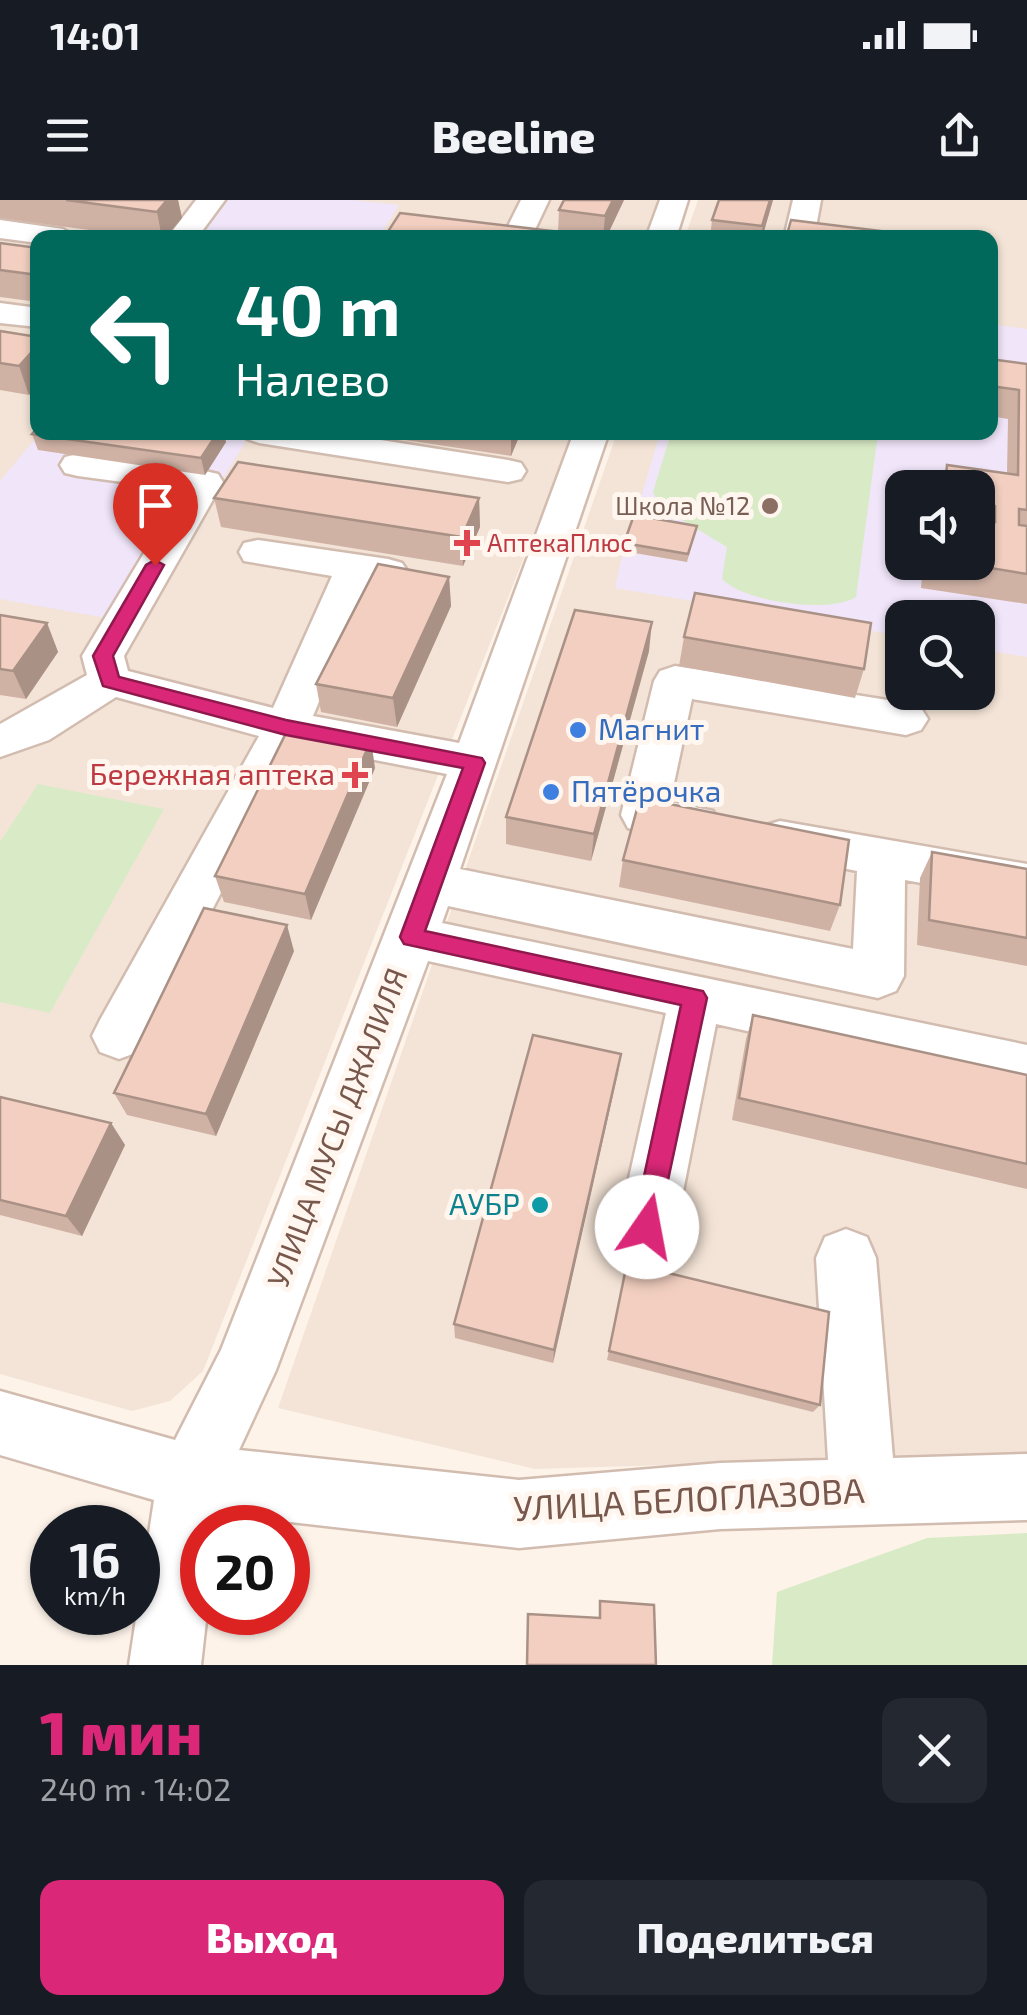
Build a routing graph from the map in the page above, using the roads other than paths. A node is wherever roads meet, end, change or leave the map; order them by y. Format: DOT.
graph roads {
  1 [pos="211,200"];
  2 [pos="535,200"];
  3 [pos="674,200"];
  4 [pos="806,200"];
  5 [pos="0,230"];
  6 [pos="187,230"];
  7 [pos="520,230"];
  8 [pos="664,230"];
  9 [pos="800,230"];
  10 [pos="30,234"];
  11 [pos="0,313"];
  12 [pos="30,317"];
  13 [pos="310,440"];
  14 [pos="589,440"];
  15 [pos="78,465"];
  16 [pos="508,471"];
  17 [pos="258,552"];
  18 [pos="356,567"];
  19 [pos="429,579"];
  20 [pos="110,682"];
  21 [pos="906,719"];
  22 [pos="286,728"];
  23 [pos="11,730"];
  24 [pos="475,763"];
  25 [pos="881,858"];
  26 [pos="432,883"];
  27 [pos="1027,884"];
  28 [pos="412,937"];
  29 [pos="695,998"];
  30 [pos="119,1036"];
  31 [pos="1027,1068"];
  32 [pos="647,1227"];
  33 [pos="846,1258"];
  34 [pos="0,1423"];
  35 [pos="191,1478"];
  36 [pos="1027,1487"];
  37 [pos="862,1490"];
  38 [pos="164,1665"];
  1 -- 6 [label="street"];
  2 -- 7 [label="street"];
  3 -- 8 [label="street"];
  4 -- 9 [label="street"];
  5 -- 10 [label="street"];
  11 -- 12 [label="street"];
  13 -- 16 [label="street"];
  14 -- 24 [label="street, УЛИЦА МУСЫ ДЖАЛИЛЯ"];
  15 -- 20 [label="street"];
  17 -- 18 [label="street"];
  18 -- 19 [label="street"];
  18 -- 22 [label="street"];
  20 -- 22 [label="street"];
  20 -- 23 [label="street"];
  21 -- 25 [label="street"];
  22 -- 24 [label="street"];
  22 -- 30 [label="street"];
  24 -- 26 [label="street, УЛИЦА МУСЫ ДЖАЛИЛЯ"];
  25 -- 26 [label="street"];
  25 -- 27 [label="street"];
  26 -- 28 [label="street, УЛИЦА МУСЫ ДЖАЛИЛЯ"];
  28 -- 29 [label="street"];
  28 -- 35 [label="street, УЛИЦА МУСЫ ДЖАЛИЛЯ"];
  29 -- 31 [label="street"];
  29 -- 32 [label="street"];
  33 -- 37 [label="street"];
  34 -- 35 [label="street, УЛИЦА БЕЛОГЛАЗОВА"];
  35 -- 37 [label="street, УЛИЦА БЕЛОГЛАЗОВА"];
  35 -- 38 [label="street, УЛИЦА МУСЫ ДЖАЛИЛЯ"];
  36 -- 37 [label="street, УЛИЦА БЕЛОГЛАЗОВА"];
}
